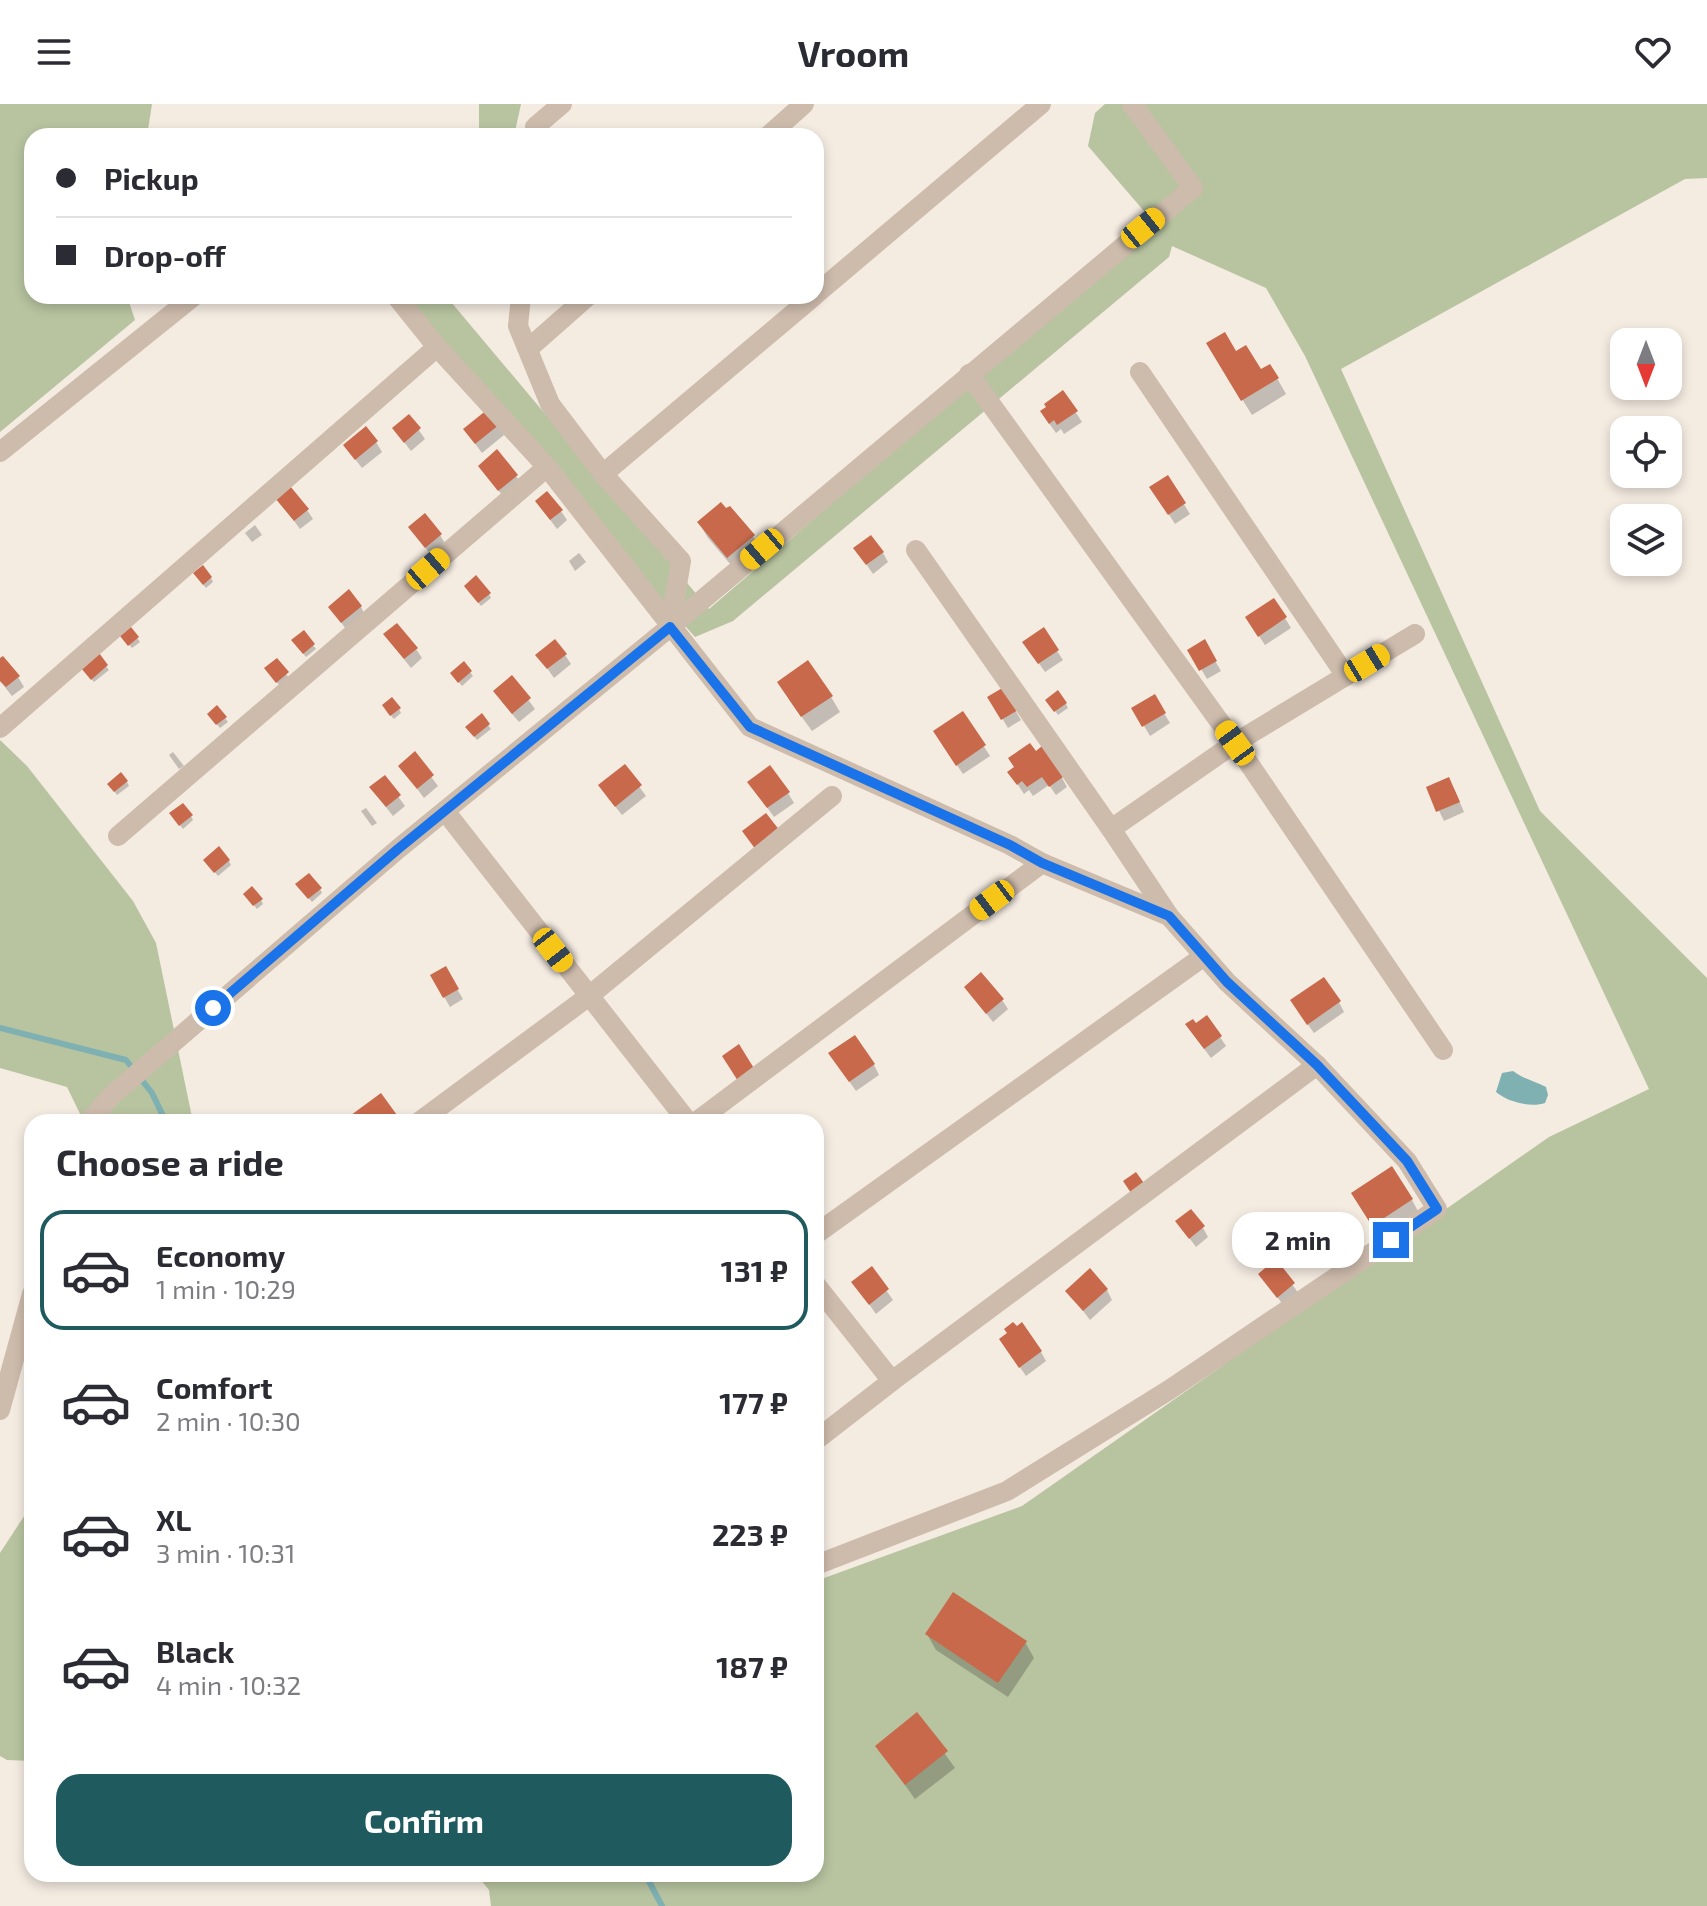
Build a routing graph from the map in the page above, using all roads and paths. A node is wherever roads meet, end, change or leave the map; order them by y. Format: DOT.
graph roads {
  1 [pos="539,104"];
  2 [pos="562,104"];
  3 [pos="804,104"];
  4 [pos="1041,104"];
  5 [pos="1132,104"];
  6 [pos="535,128"];
  7 [pos="537,128"];
  8 [pos="777,128"];
  9 [pos="824,287"];
  10 [pos="184,304"];
  11 [pos="402,304"];
  12 [pos="520,304"];
  13 [pos="579,304"];
  14 [pos="804,304"];
  15 [pos="437,347"];
  16 [pos="528,349"];
  17 [pos="1140,372"];
  18 [pos="969,374"];
  19 [pos="0,452"];
  20 [pos="547,467"];
  21 [pos="603,474"];
  22 [pos="916,550"];
  23 [pos="670,627"];
  24 [pos="1415,634"];
  25 [pos="1346,676"];
  26 [pos="0,728"];
  27 [pos="1235,743"];
  28 [pos="832,796"];
  29 [pos="445,811"];
  30 [pos="1111,829"];
  31 [pos="118,836"];
  32 [pos="1042,863"];
  33 [pos="1169,916"];
  34 [pos="1204,956"];
  35 [pos="589,996"];
  36 [pos="1443,1050"];
  37 [pos="1317,1065"];
  38 [pos="96,1114"];
  39 [pos="430,1114"];
  40 [pos="682,1114"];
  41 [pos="707,1114"];
  42 [pos="824,1228"];
  43 [pos="824,1295"];
  44 [pos="24,1323"];
  45 [pos="892,1381"];
  46 [pos="0,1410"];
  47 [pos="824,1434"];
  48 [pos="824,1562"];
  1 -- 6 [label="street"];
  2 -- 7 [label="street"];
  3 -- 8 [label="street"];
  4 -- 9 [label="street"];
  5 -- 18 [label="street"];
  10 -- 19 [label="street"];
  11 -- 15 [label="street"];
  12 -- 16 [label="street"];
  13 -- 16 [label="street"];
  14 -- 21 [label="street"];
  15 -- 20 [label="street"];
  15 -- 26 [label="street"];
  16 -- 21 [label="street"];
  17 -- 25 [label="street"];
  18 -- 23 [label="street"];
  18 -- 27 [label="street"];
  20 -- 23 [label="street"];
  20 -- 31 [label="street"];
  21 -- 23 [label="street"];
  22 -- 30 [label="street"];
  23 -- 29 [label="street"];
  23 -- 32 [label="street"];
  24 -- 25 [label="street"];
  25 -- 27 [label="street"];
  27 -- 30 [label="street"];
  27 -- 36 [label="street"];
  28 -- 35 [label="street"];
  29 -- 35 [label="street"];
  29 -- 38 [label="street"];
  30 -- 33 [label="street"];
  32 -- 33 [label="street"];
  32 -- 41 [label="street"];
  33 -- 34 [label="street"];
  34 -- 37 [label="street"];
  34 -- 42 [label="street"];
  35 -- 39 [label="street"];
  35 -- 40 [label="street"];
  37 -- 45 [label="street"];
  37 -- 48 [label="street"];
  43 -- 45 [label="street"];
  44 -- 46 [label="street"];
  45 -- 47 [label="street"];
}
